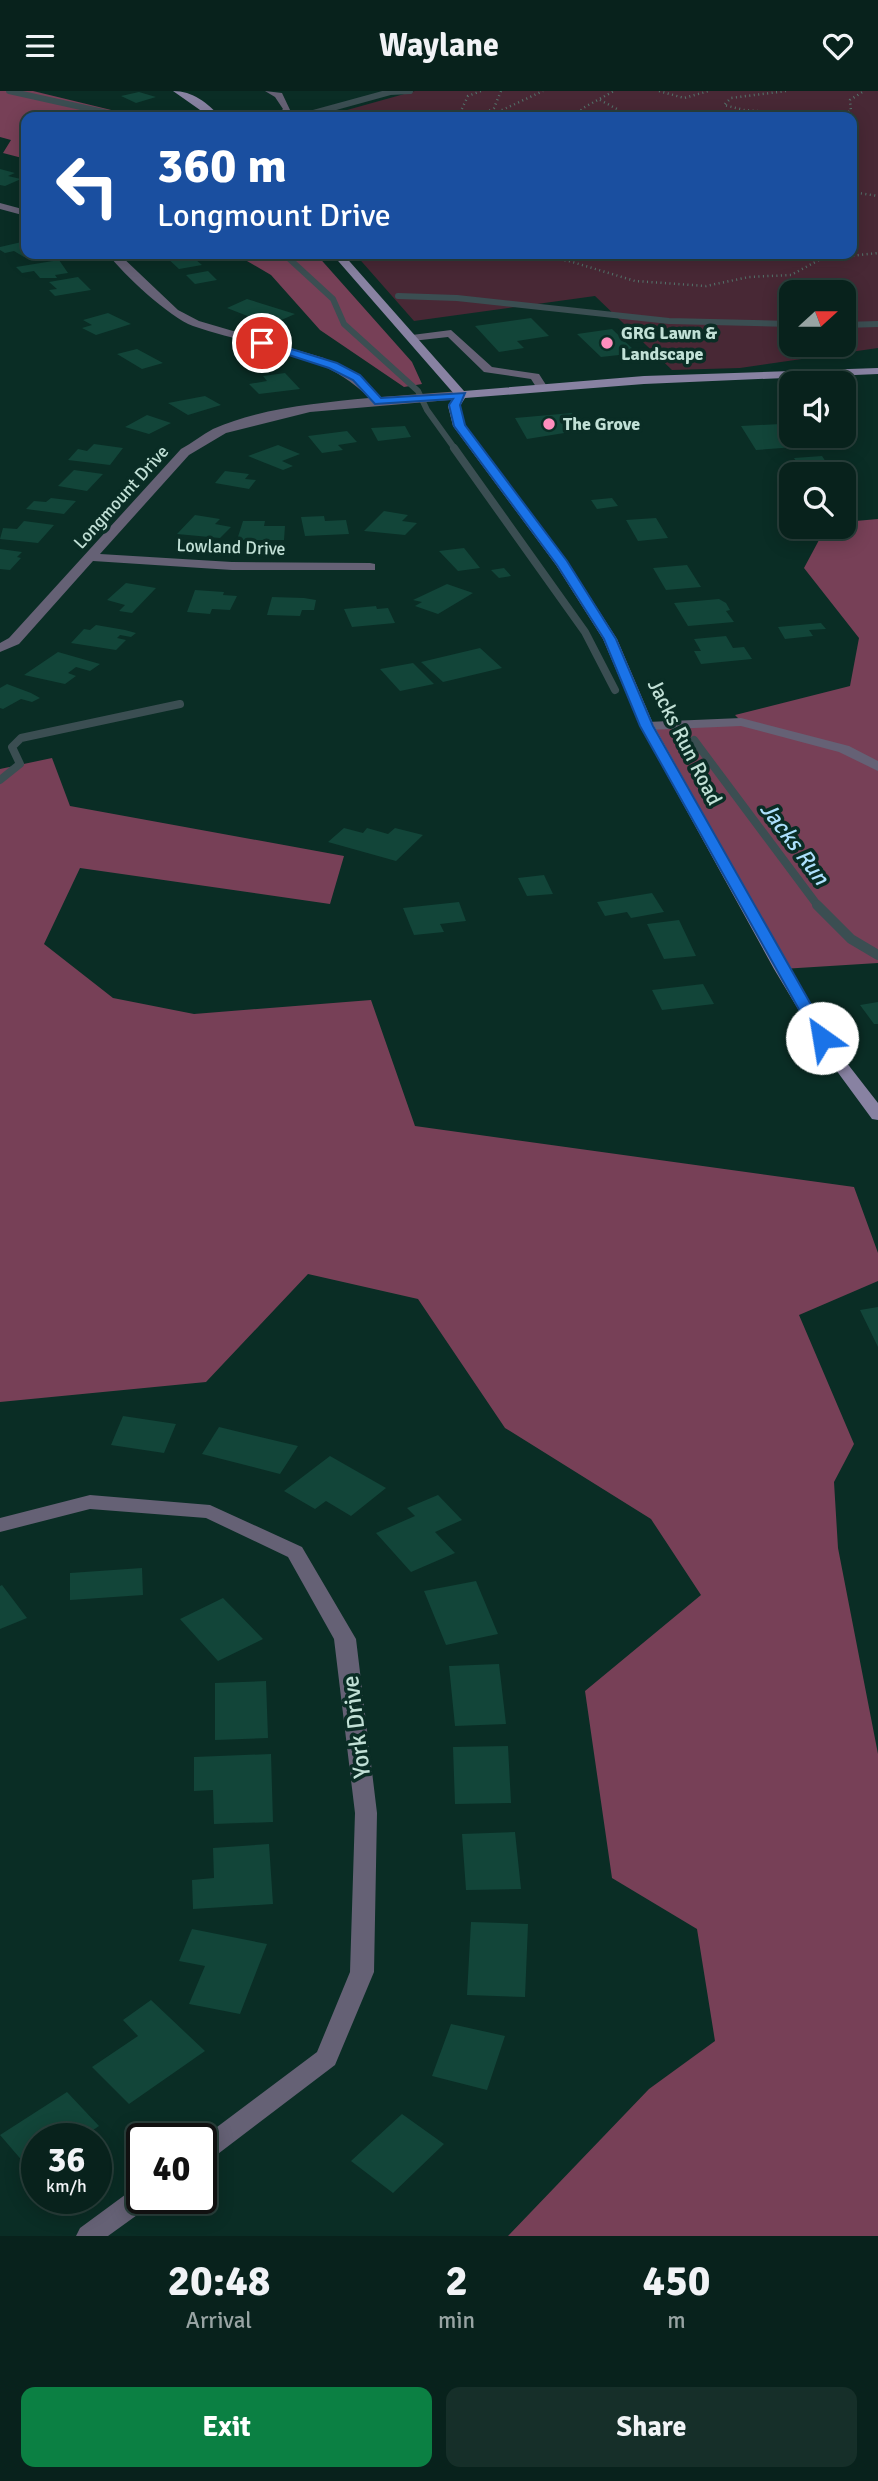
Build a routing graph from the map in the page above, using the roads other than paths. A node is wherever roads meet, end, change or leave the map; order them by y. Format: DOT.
graph roads {
  1 [pos="178,91"];
  2 [pos="270,91"];
  3 [pos="210,112"];
  4 [pos="286,112"];
  5 [pos="0,206"];
  6 [pos="21,212"];
  7 [pos="118,259"];
  8 [pos="341,259"];
  9 [pos="412,338"];
  10 [pos="878,371"];
  11 [pos="542,388"];
  12 [pos="461,395"];
  13 [pos="379,402"];
  14 [pos="92,557"];
  15 [pos="370,567"];
  16 [pos="0,649"];
  17 [pos="646,726"];
  18 [pos="878,767"];
  19 [pos="878,1115"];
  20 [pos="0,1525"];
  21 [pos="217,2141"];
  22 [pos="126,2209"];
  23 [pos="89,2236"];
  1 -- 3 [label="street"];
  2 -- 4 [label="street"];
  5 -- 6 [label="street"];
  7 -- 13 [label="street"];
  8 -- 9 [label="street"];
  9 -- 11 [label="street"];
  9 -- 12 [label="street"];
  10 -- 11 [label="street"];
  11 -- 12 [label="street"];
  12 -- 13 [label="street, Longmount Drive"];
  12 -- 17 [label="street, Jacks Run Road"];
  13 -- 14 [label="street, Longmount Drive"];
  14 -- 15 [label="street, Lowland Drive"];
  14 -- 16 [label="street, Longmount Drive"];
  17 -- 18 [label="street"];
  17 -- 19 [label="street, Jacks Run Road"];
  20 -- 21 [label="street, York Drive"];
  22 -- 23 [label="street"];
}
